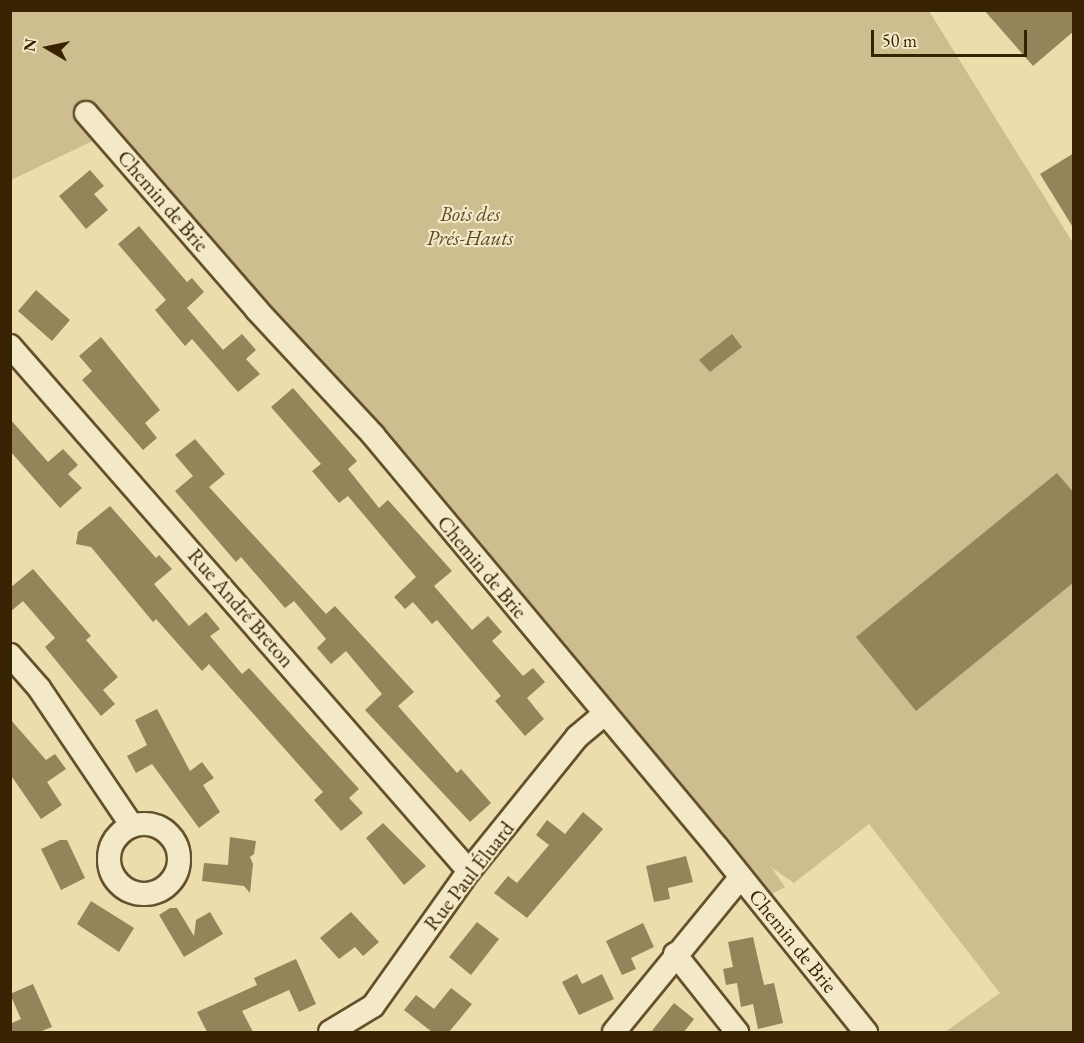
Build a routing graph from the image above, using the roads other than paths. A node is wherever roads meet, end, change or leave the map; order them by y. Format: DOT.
graph roads {
  1 [pos="86,113"];
  2 [pos="10,346"];
  3 [pos="10,656"];
  4 [pos="604,714"];
  5 [pos="132,826"];
  6 [pos="469,871"];
  7 [pos="741,877"];
  8 [pos="675,954"];
  9 [pos="330,1032"];
  10 [pos="614,1032"];
  11 [pos="737,1032"];
  12 [pos="866,1032"];
  1 -- 4 [label="street, Chemin de Brie"];
  2 -- 6 [label="street, Rue André Breton"];
  3 -- 5 [label="street"];
  4 -- 6 [label="street, Rue Paul Éluard"];
  4 -- 7 [label="street, Chemin de Brie"];
  6 -- 9 [label="street, Rue Paul Éluard"];
  7 -- 8 [label="street"];
  7 -- 12 [label="street, Chemin de Brie"];
  8 -- 10 [label="street"];
  8 -- 11 [label="street"];
}
